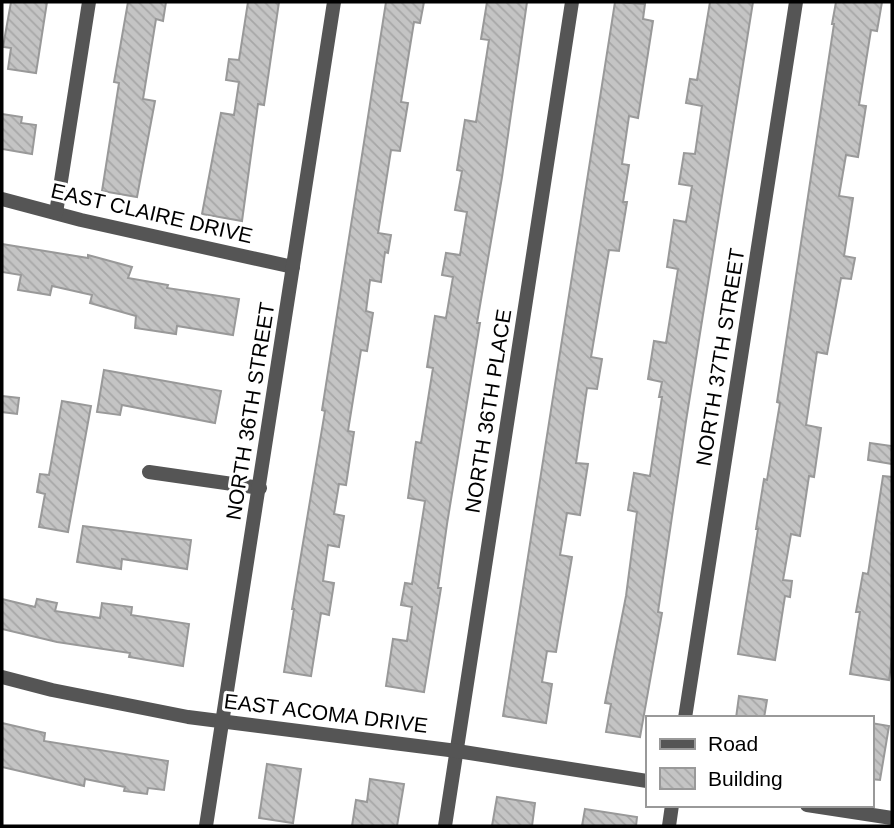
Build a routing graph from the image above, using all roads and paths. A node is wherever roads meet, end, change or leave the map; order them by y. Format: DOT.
graph roads {
  1 [pos="89,2"];
  2 [pos="334,2"];
  3 [pos="572,2"];
  4 [pos="796,2"];
  5 [pos="2,200"];
  6 [pos="56,213"];
  7 [pos="293,267"];
  8 [pos="149,472"];
  9 [pos="260,488"];
  10 [pos="2,677"];
  11 [pos="685,716"];
  12 [pos="223,722"];
  13 [pos="457,751"];
  14 [pos="646,782"];
  15 [pos="672,807"];
  16 [pos="820,807"];
  17 [pos="892,818"];
  18 [pos="206,826"];
  19 [pos="445,826"];
  20 [pos="669,826"];
  1 -- 6 [label="street"];
  2 -- 7 [label="street, NORTH 36TH STREET"];
  3 -- 13 [label="street, NORTH 36TH PLACE"];
  4 -- 11 [label="street, NORTH 37TH STREET"];
  5 -- 6 [label="street, EAST CLAIRE DRIVE"];
  6 -- 7 [label="street, EAST CLAIRE DRIVE"];
  7 -- 9 [label="street, NORTH 36TH STREET"];
  8 -- 9 [label="street"];
  9 -- 12 [label="street, NORTH 36TH STREET"];
  10 -- 12 [label="street, EAST ACOMA DRIVE"];
  12 -- 13 [label="street, EAST ACOMA DRIVE"];
  12 -- 18 [label="street, NORTH 36TH STREET"];
  13 -- 14 [label="street, EAST ACOMA DRIVE"];
  13 -- 19 [label="street, NORTH 36TH PLACE"];
  15 -- 20 [label="street"];
  16 -- 17 [label="street"];
}
